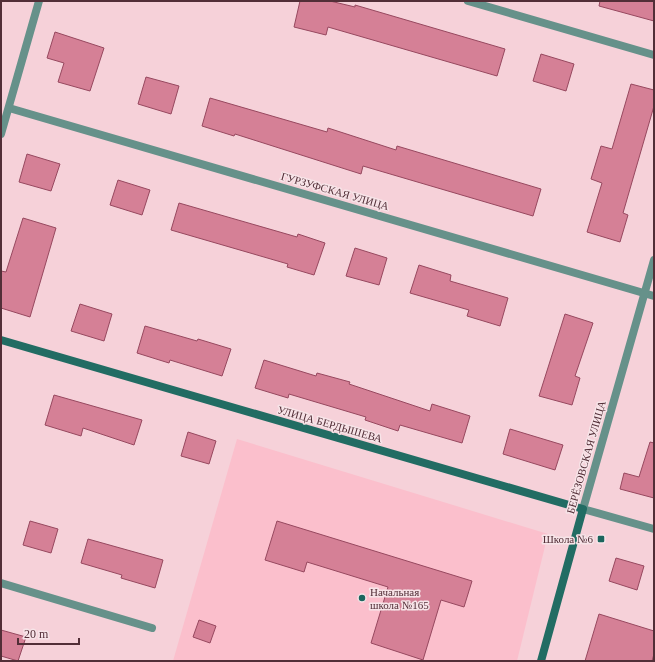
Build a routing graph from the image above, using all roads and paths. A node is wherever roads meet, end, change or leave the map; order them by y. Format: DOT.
graph roads {
  1 [pos="39,1"];
  2 [pos="468,1"];
  3 [pos="492,4"];
  4 [pos="654,55"];
  5 [pos="9,108"];
  6 [pos="1,134"];
  7 [pos="654,260"];
  8 [pos="644,293"];
  9 [pos="654,296"];
  10 [pos="1,340"];
  11 [pos="583,509"];
  12 [pos="654,529"];
  13 [pos="1,583"];
  14 [pos="152,628"];
  15 [pos="541,661"];
  1 -- 5 [label="street"];
  2 -- 3 [label="street"];
  3 -- 4 [label="street"];
  5 -- 6 [label="street"];
  5 -- 8 [label="street, ГУРЗУФСКАЯ УЛИЦА"];
  7 -- 8 [label="street, БЕРЁЗОВСКАЯ УЛИЦА"];
  8 -- 9 [label="street, ГУРЗУФСКАЯ УЛИЦА"];
  8 -- 11 [label="street, БЕРЁЗОВСКАЯ УЛИЦА"];
  10 -- 11 [label="street, УЛИЦА БЕРДЫШЕВА"];
  11 -- 12 [label="street, УЛИЦА БЕРДЫШЕВА"];
  11 -- 15 [label="street, БЕРЁЗОВСКАЯ УЛИЦА"];
  13 -- 14 [label="street"];
}
